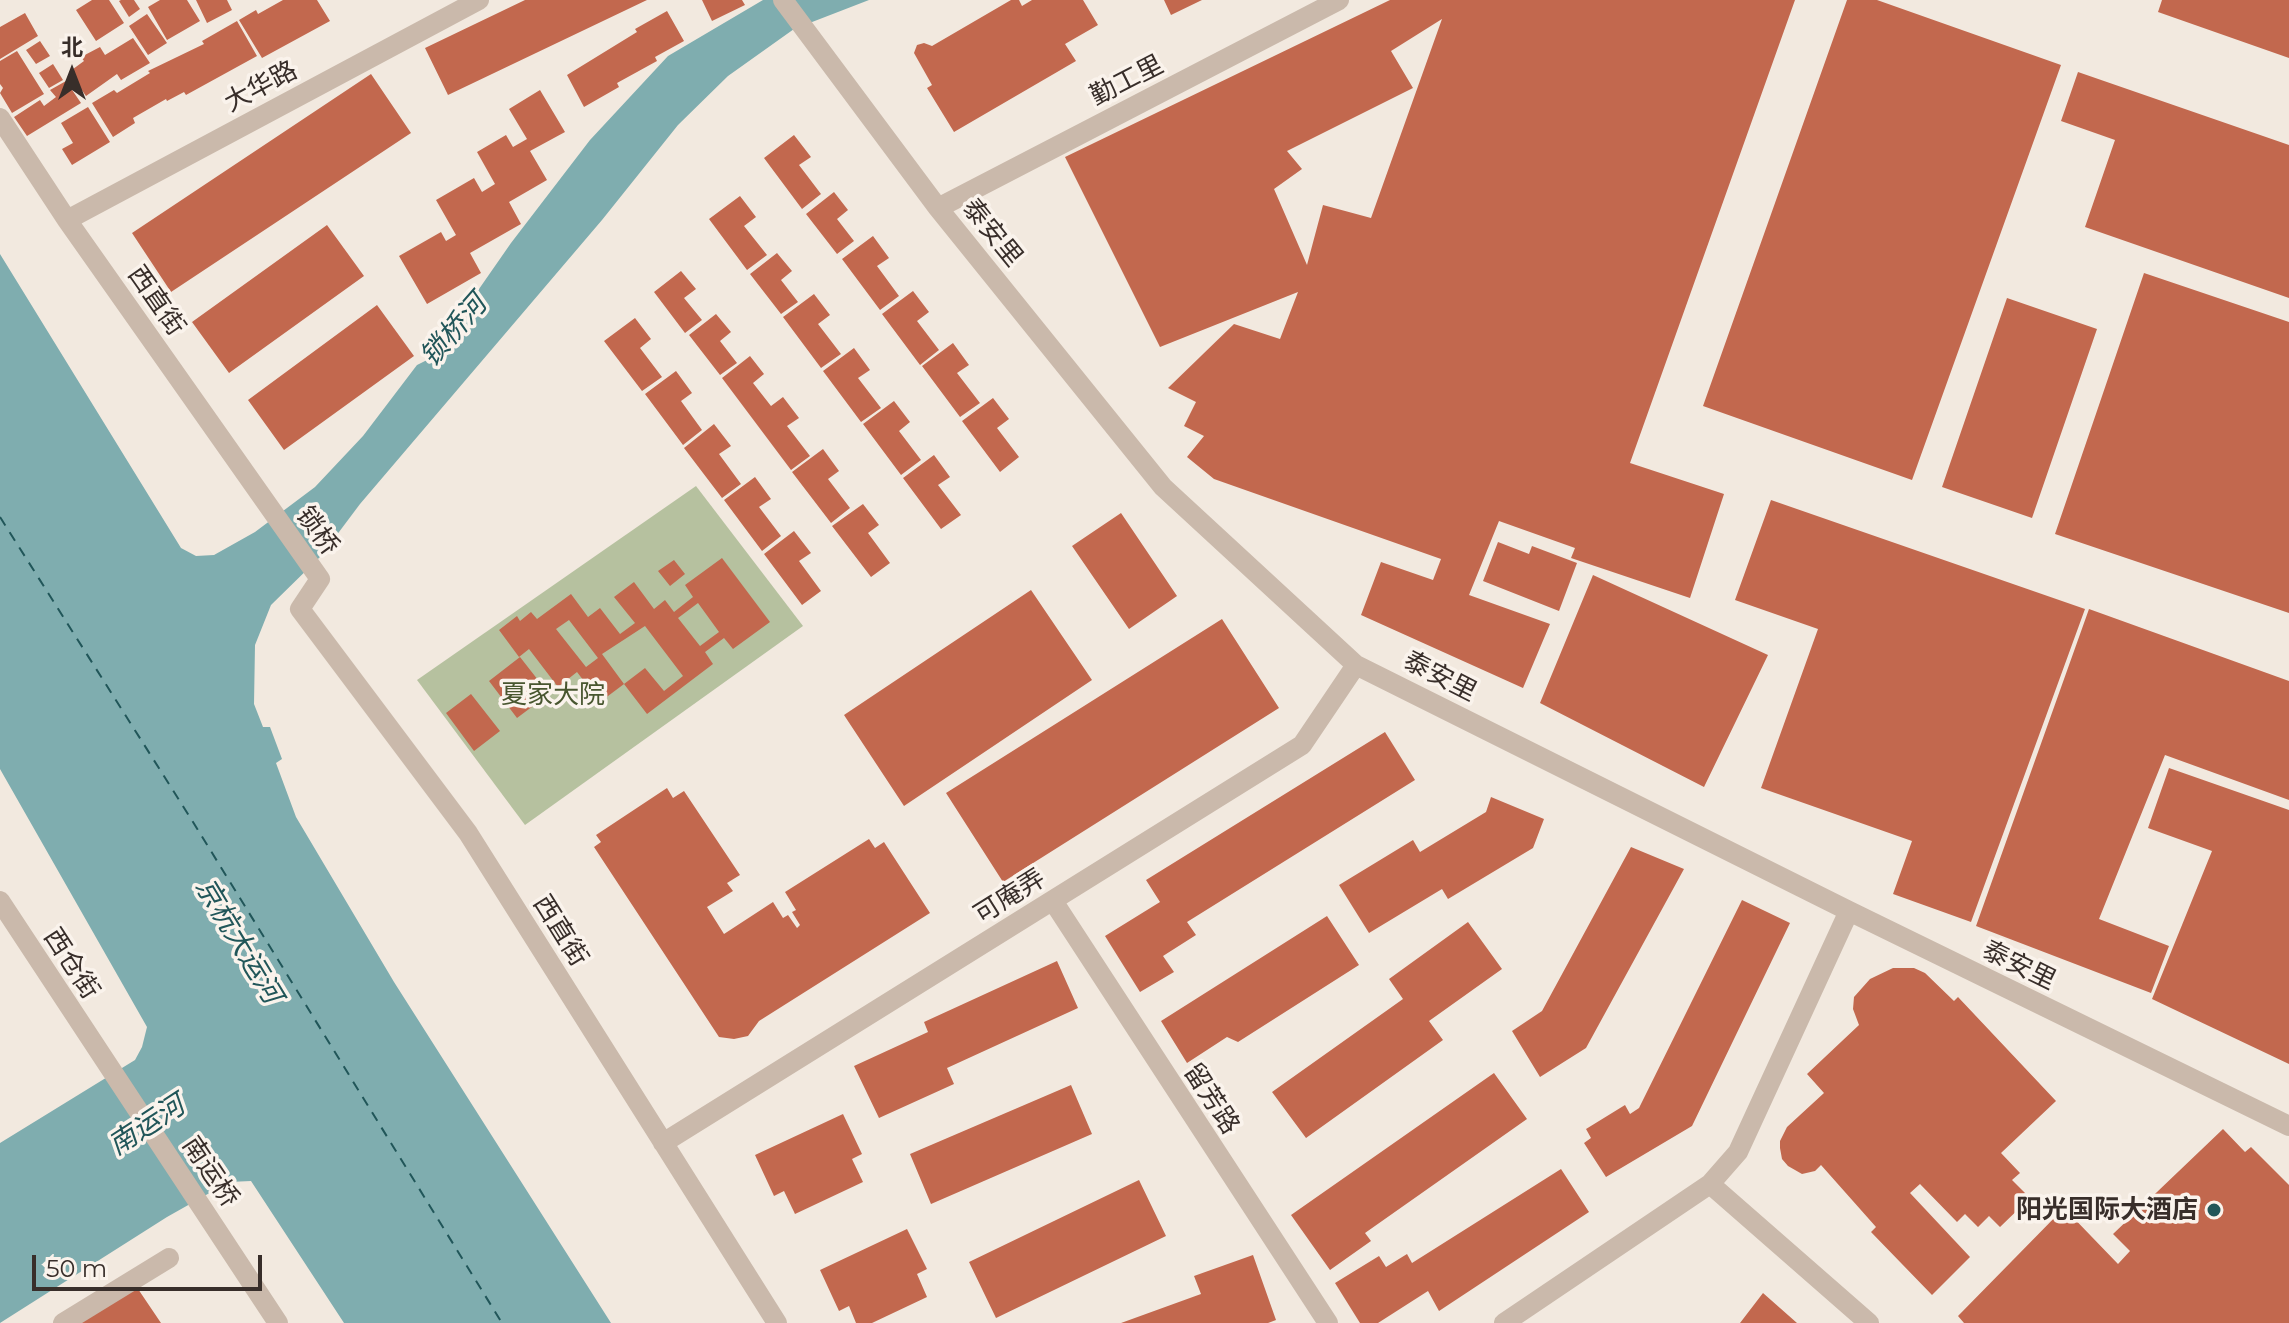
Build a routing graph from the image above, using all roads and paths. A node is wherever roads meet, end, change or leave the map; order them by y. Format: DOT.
graph roads {
  1 [pos="479,0"];
  2 [pos="783,0"];
  3 [pos="1339,0"];
  4 [pos="0,118"];
  5 [pos="938,208"];
  6 [pos="67,220"];
  7 [pos="272,512"];
  8 [pos="320,579"];
  9 [pos="1356,665"];
  10 [pos="0,901"];
  11 [pos="1053,901"];
  12 [pos="1849,911"];
  13 [pos="99,1054"];
  14 [pos="2289,1126"];
  15 [pos="663,1143"];
  16 [pos="1710,1184"];
  17 [pos="169,1258"];
  18 [pos="63,1323"];
  19 [pos="278,1323"];
  20 [pos="777,1323"];
  21 [pos="1328,1323"];
  22 [pos="1504,1323"];
  23 [pos="1869,1323"];
  1 -- 6 [label="street, 大华路"];
  2 -- 5 [label="street, 泰安里"];
  3 -- 5 [label="street, 勤工里"];
  4 -- 6 [label="street, 西直街"];
  5 -- 9 [label="street, 泰安里"];
  6 -- 7 [label="street, 西直街"];
  7 -- 8 [label="street, 锁桥"];
  8 -- 15 [label="street, 西直街"];
  9 -- 11 [label="street, 可庵弄"];
  9 -- 12 [label="street, 泰安里"];
  10 -- 13 [label="street, 西仓街"];
  11 -- 15 [label="street, 可庵弄"];
  11 -- 21 [label="street, 留芳路"];
  12 -- 14 [label="street, 泰安里"];
  12 -- 16 [label="street"];
  13 -- 19 [label="street, 南运桥"];
  15 -- 20 [label="street, 西直街"];
  16 -- 22 [label="street"];
  16 -- 23 [label="street"];
  17 -- 18 [label="street"];
}
